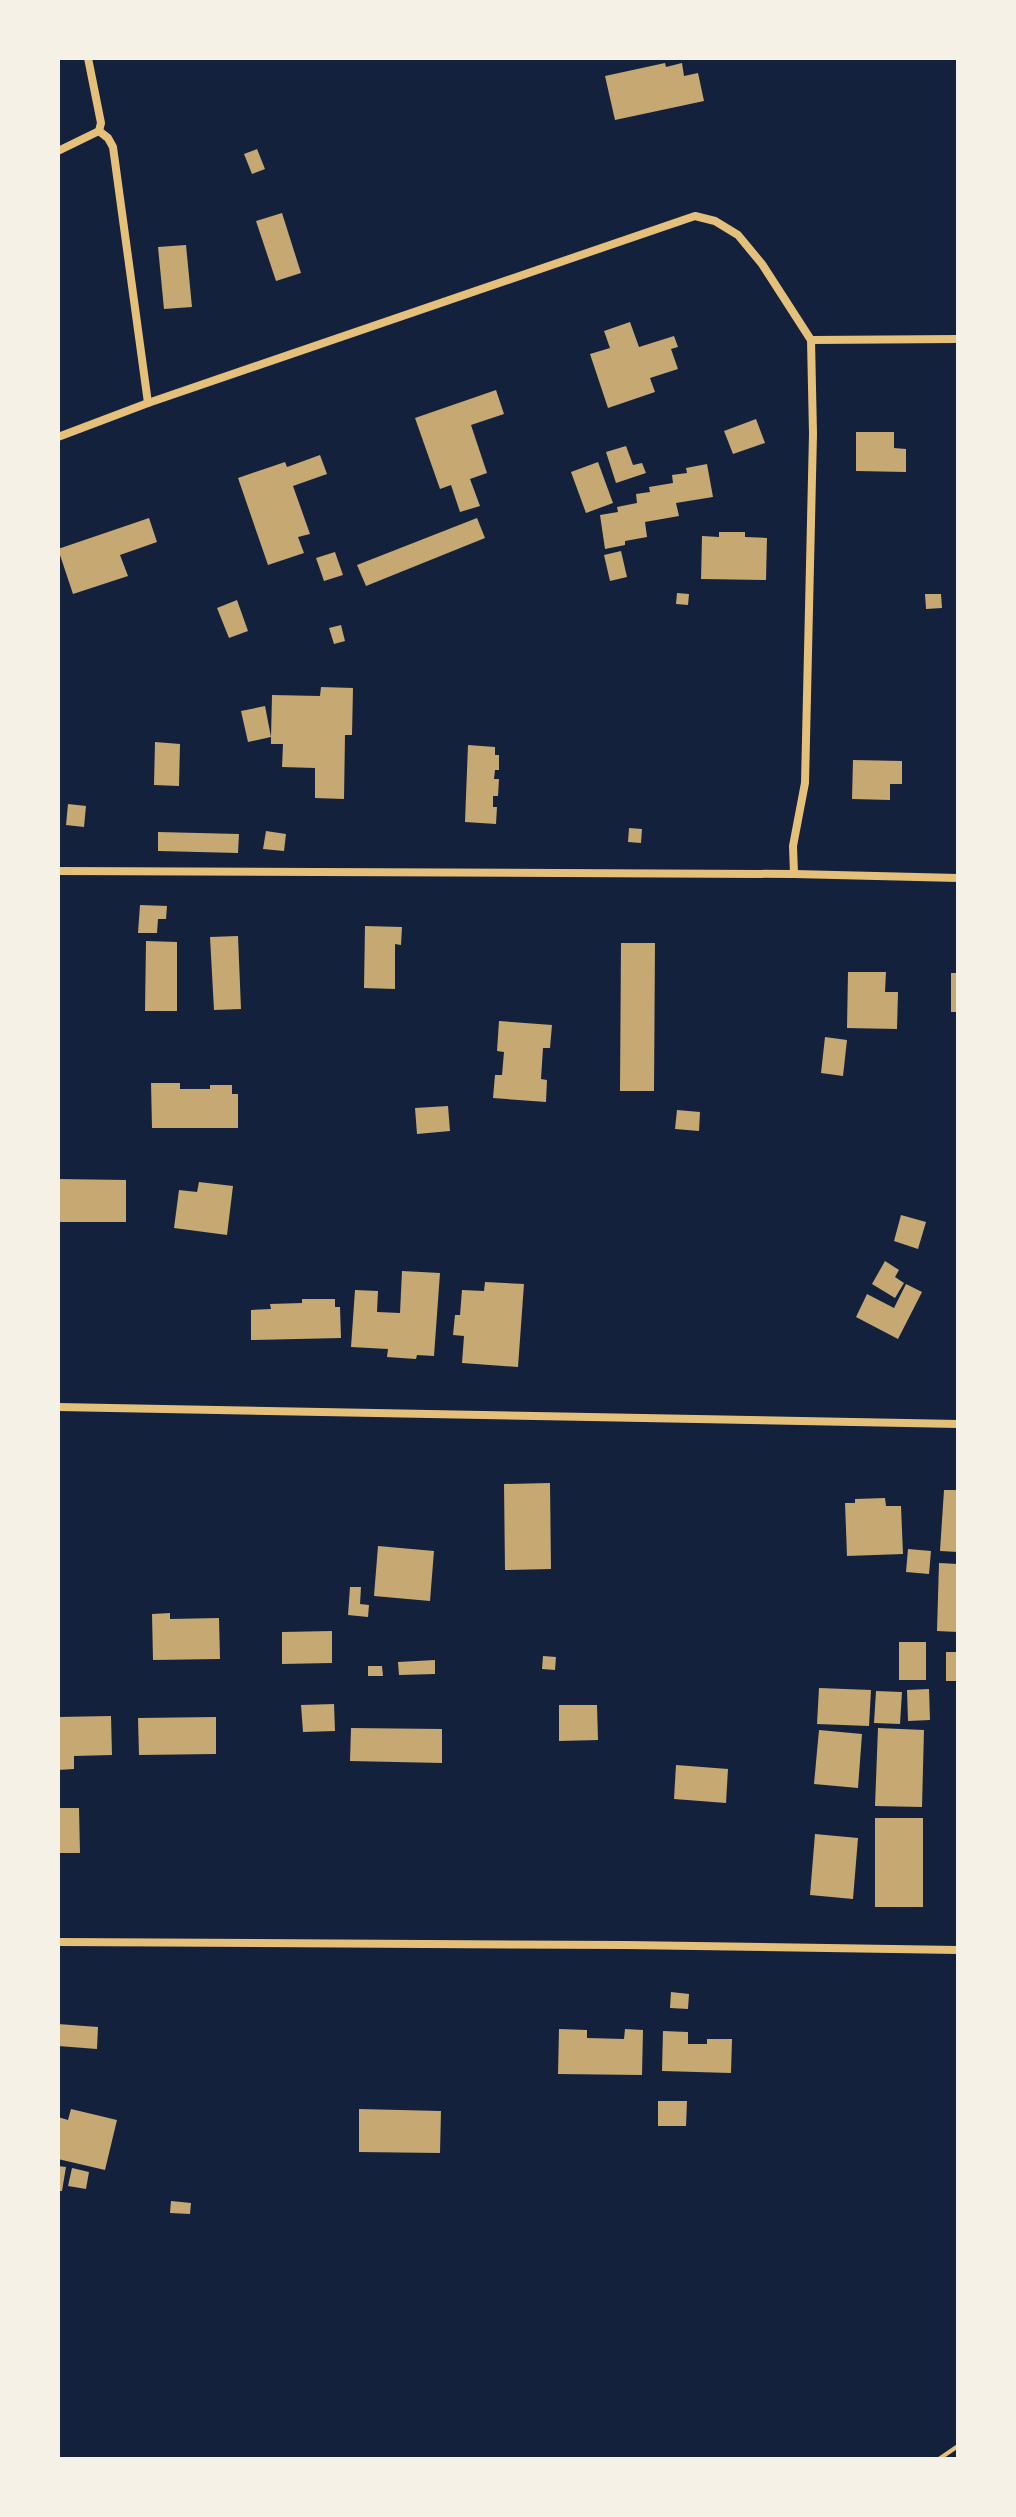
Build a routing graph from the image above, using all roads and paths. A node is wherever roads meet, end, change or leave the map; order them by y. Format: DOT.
graph roads {
  1 [pos="88,58"];
  2 [pos="99,131"];
  3 [pos="58,151"];
  4 [pos="958,339"];
  5 [pos="811,340"];
  6 [pos="148,403"];
  7 [pos="58,437"];
  8 [pos="58,871"];
  9 [pos="794,874"];
  10 [pos="958,878"];
  11 [pos="58,1407"];
  12 [pos="958,1424"];
  13 [pos="58,1942"];
  14 [pos="958,1950"];
  15 [pos="958,2446"];
  16 [pos="939,2459"];
  1 -- 2 [label="street"];
  2 -- 3 [label="street"];
  2 -- 6 [label="street"];
  4 -- 5 [label="street"];
  5 -- 6 [label="street"];
  5 -- 9 [label="street"];
  6 -- 7 [label="street"];
  8 -- 9 [label="street"];
  9 -- 10 [label="street"];
  11 -- 12 [label="street"];
  13 -- 14 [label="street"];
  15 -- 16 [label="path"];
}
